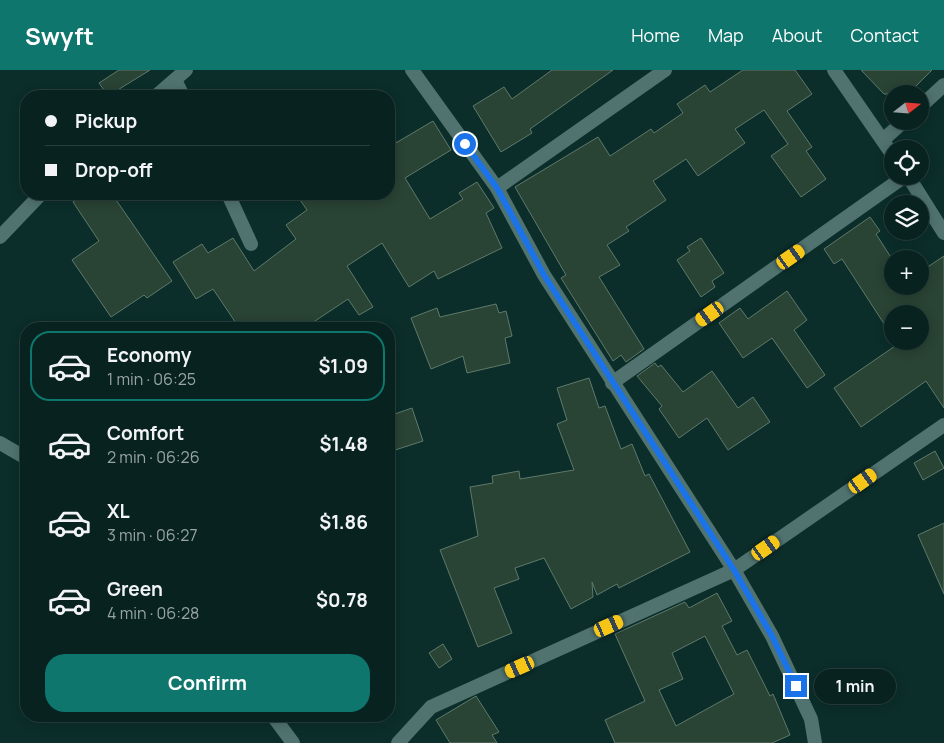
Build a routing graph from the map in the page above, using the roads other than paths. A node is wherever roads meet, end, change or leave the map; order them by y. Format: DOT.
graph roads {
  1 [pos="412,70"];
  2 [pos="665,70"];
  3 [pos="834,70"];
  4 [pos="181,75"];
  5 [pos="944,85"];
  6 [pos="163,90"];
  7 [pos="182,90"];
  8 [pos="929,99"];
  9 [pos="894,130"];
  10 [pos="883,140"];
  11 [pos="894,185"];
  12 [pos="913,185"];
  13 [pos="497,188"];
  14 [pos="35,200"];
  15 [pos="231,200"];
  16 [pos="944,233"];
  17 [pos="0,237"];
  18 [pos="252,244"];
  19 [pos="612,383"];
  20 [pos="944,425"];
  21 [pos="0,443"];
  22 [pos="20,455"];
  23 [pos="734,570"];
  24 [pos="277,722"];
  25 [pos="293,743"];
  26 [pos="398,743"];
  27 [pos="815,743"];
  1 -- 13 [label="street"];
  2 -- 13 [label="street"];
  3 -- 10 [label="street"];
  4 -- 6 [label="street"];
  4 -- 7 [label="street"];
  5 -- 8 [label="street"];
  9 -- 10 [label="street"];
  11 -- 19 [label="street"];
  12 -- 16 [label="street"];
  13 -- 19 [label="street"];
  14 -- 17 [label="street"];
  15 -- 18 [label="street"];
  19 -- 23 [label="street"];
  20 -- 23 [label="street"];
  21 -- 22 [label="street"];
  23 -- 26 [label="street"];
  23 -- 27 [label="street"];
  24 -- 25 [label="street"];
}
